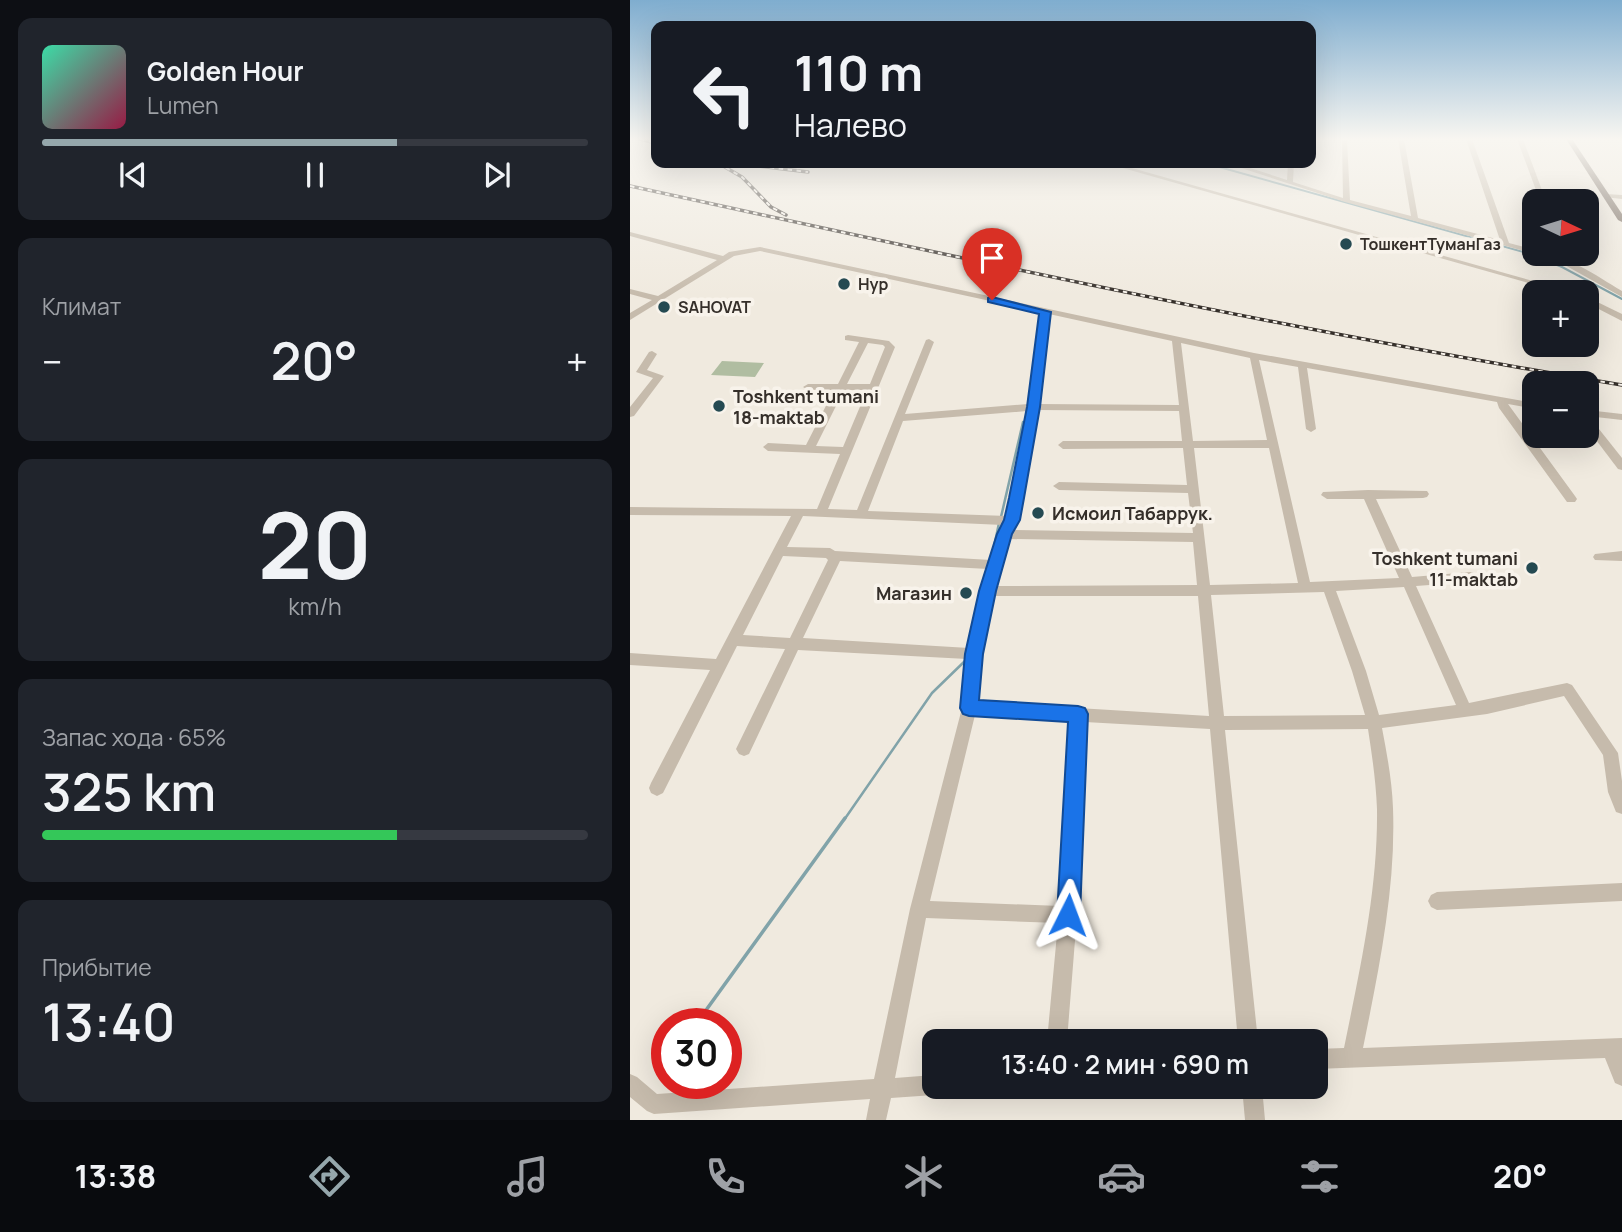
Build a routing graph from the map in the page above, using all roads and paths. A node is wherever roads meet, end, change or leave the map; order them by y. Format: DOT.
graph roads {
  1 [pos="1209,191"];
  2 [pos="1318,191"];
  3 [pos="1347,191"];
  4 [pos="1410,191"];
  5 [pos="1487,191"];
  6 [pos="1603,191"];
  7 [pos="1606,196"];
  8 [pos="1622,197"];
  9 [pos="1347,201"];
  10 [pos="1415,217"];
  11 [pos="1622,220"];
  12 [pos="630,234"];
  13 [pos="1505,243"];
  14 [pos="1522,248"];
  15 [pos="727,256"];
  16 [pos="1577,266"];
  17 [pos="1525,280"];
  18 [pos="630,291"];
  19 [pos="1622,294"];
  20 [pos="658,299"];
  21 [pos="1599,306"];
  22 [pos="1045,312"];
  23 [pos="630,317"];
  24 [pos="1622,318"];
  25 [pos="848,338"];
  26 [pos="865,340"];
  27 [pos="1176,340"];
  28 [pos="929,342"];
  29 [pos="652,354"];
  30 [pos="1254,356"];
  31 [pos="1302,364"];
  32 [pos="808,387"];
  33 [pos="839,387"];
  34 [pos="874,387"];
  35 [pos="1502,400"];
  36 [pos="1522,404"];
  37 [pos="1033,407"];
  38 [pos="1184,408"];
  39 [pos="630,414"];
  40 [pos="1599,414"];
  41 [pos="1622,417"];
  42 [pos="899,418"];
  43 [pos="1311,429"];
  44 [pos="1599,436"];
  45 [pos="1272,444"];
  46 [pos="1063,445"];
  47 [pos="1188,446"];
  48 [pos="768,447"];
  49 [pos="808,449"];
  50 [pos="847,451"];
  51 [pos="1622,466"];
  52 [pos="1059,486"];
  53 [pos="1193,489"];
  54 [pos="1368,494"];
  55 [pos="1423,494"];
  56 [pos="1327,495"];
  57 [pos="1571,499"];
  58 [pos="630,511"];
  59 [pos="799,512"];
  60 [pos="821,513"];
  61 [pos="860,516"];
  62 [pos="1008,527"];
  63 [pos="1199,538"];
  64 [pos="779,551"];
  65 [pos="834,556"];
  66 [pos="1622,556"];
  67 [pos="1599,557"];
  68 [pos="995,565"];
  69 [pos="1470,577"];
  70 [pos="1406,583"];
  71 [pos="1328,586"];
  72 [pos="1305,588"];
  73 [pos="988,591"];
  74 [pos="1204,593"];
  75 [pos="734,640"];
  76 [pos="797,641"];
  77 [pos="974,654"];
  78 [pos="630,659"];
  79 [pos="721,665"];
  80 [pos="969,708"];
  81 [pos="1465,709"];
  82 [pos="1078,714"];
  83 [pos="1374,722"];
  84 [pos="1217,723"];
  85 [pos="744,749"];
  86 [pos="657,788"];
  87 [pos="1622,806"];
  88 [pos="1622,892"];
  89 [pos="1437,901"];
  90 [pos="919,909"];
  91 [pos="1068,915"];
  92 [pos="1058,1029"];
  93 [pos="1247,1029"];
  94 [pos="1617,1049"];
  95 [pos="1352,1056"];
  96 [pos="1328,1058"];
  97 [pos="1622,1076"];
  98 [pos="630,1084"];
  99 [pos="922,1086"];
  100 [pos="883,1088"];
  101 [pos="1253,1099"];
  102 [pos="876,1120"];
  103 [pos="1255,1120"];
  1 -- 17 [label="street"];
  2 -- 9 [label="street"];
  3 -- 9 [label="street"];
  4 -- 10 [label="street"];
  5 -- 13 [label="street"];
  6 -- 7 [label="main road"];
  7 -- 8 [label="street"];
  7 -- 11 [label="main road"];
  9 -- 10 [label="street"];
  10 -- 13 [label="street"];
  12 -- 15 [label="street"];
  13 -- 14 [label="street"];
  15 -- 20 [label="street"];
  15 -- 22 [label="street"];
  16 -- 19 [label="street"];
  18 -- 20 [label="street"];
  20 -- 23 [label="street"];
  21 -- 24 [label="street"];
  22 -- 27 [label="street"];
  22 -- 37 [label="street"];
  25 -- 26 [label="street"];
  26 -- 33 [label="street"];
  26 -- 34 [label="street"];
  27 -- 30 [label="street"];
  27 -- 38 [label="street"];
  28 -- 42 [label="street"];
  29 -- 39 [label="street"];
  30 -- 31 [label="street"];
  30 -- 45 [label="street"];
  31 -- 35 [label="street"];
  31 -- 43 [label="street"];
  32 -- 33 [label="street"];
  33 -- 34 [label="street"];
  33 -- 49 [label="street"];
  34 -- 50 [label="street"];
  35 -- 36 [label="street"];
  35 -- 57 [label="street"];
  37 -- 38 [label="street"];
  37 -- 42 [label="street"];
  37 -- 62 [label="street"];
  38 -- 47 [label="street"];
  40 -- 41 [label="street"];
  42 -- 61 [label="street"];
  44 -- 51 [label="street"];
  45 -- 47 [label="street"];
  45 -- 72 [label="street"];
  46 -- 47 [label="street"];
  47 -- 53 [label="street"];
  48 -- 49 [label="street"];
  49 -- 50 [label="street"];
  50 -- 60 [label="street"];
  52 -- 53 [label="street"];
  53 -- 63 [label="street"];
  54 -- 55 [label="street"];
  54 -- 56 [label="street"];
  54 -- 70 [label="street"];
  58 -- 59 [label="street"];
  59 -- 60 [label="street"];
  59 -- 64 [label="street"];
  60 -- 61 [label="street"];
  61 -- 62 [label="street"];
  62 -- 63 [label="street"];
  62 -- 68 [label="street"];
  63 -- 74 [label="street"];
  64 -- 65 [label="street"];
  64 -- 75 [label="street"];
  65 -- 68 [label="street"];
  65 -- 76 [label="street"];
  66 -- 67 [label="street"];
  68 -- 73 [label="street"];
  69 -- 70 [label="street"];
  70 -- 71 [label="street"];
  70 -- 81 [label="street"];
  71 -- 72 [label="street"];
  71 -- 83 [label="street"];
  72 -- 74 [label="street"];
  73 -- 74 [label="street"];
  73 -- 77 [label="street"];
  74 -- 84 [label="street"];
  75 -- 76 [label="street"];
  75 -- 79 [label="street"];
  76 -- 77 [label="street"];
  76 -- 85 [label="street"];
  77 -- 80 [label="street"];
  78 -- 79 [label="street"];
  79 -- 86 [label="street"];
  80 -- 82 [label="street"];
  80 -- 90 [label="street"];
  81 -- 83 [label="street"];
  81 -- 87 [label="street"];
  82 -- 84 [label="street"];
  82 -- 91 [label="street"];
  83 -- 84 [label="street"];
  83 -- 95 [label="street"];
  84 -- 93 [label="street"];
  88 -- 89 [label="street"];
  90 -- 91 [label="street"];
  90 -- 100 [label="street"];
  91 -- 92 [label="street"];
  94 -- 95 [label="street"];
  94 -- 97 [label="street"];
  95 -- 96 [label="street"];
  98 -- 100 [label="street"];
  99 -- 100 [label="street"];
  100 -- 102 [label="street"];
  101 -- 103 [label="street"];
}
